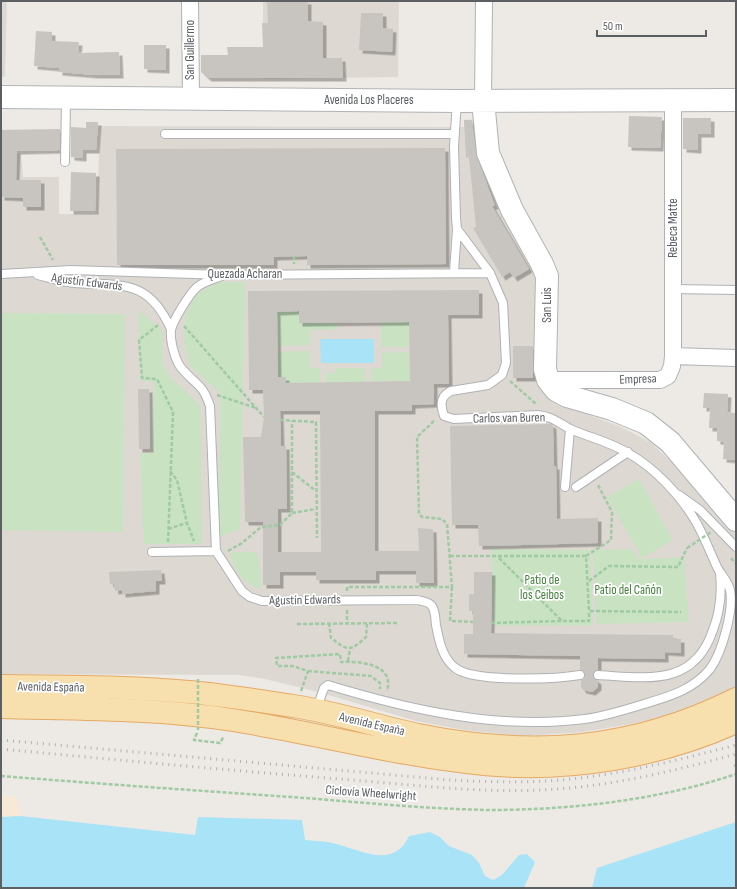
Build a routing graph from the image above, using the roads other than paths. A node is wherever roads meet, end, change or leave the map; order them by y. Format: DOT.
graph roads {
  1 [pos="190,1"];
  2 [pos="484,1"];
  3 [pos="1,97"];
  4 [pos="66,98"];
  5 [pos="191,99"];
  6 [pos="483,100"];
  7 [pos="736,100"];
  8 [pos="457,101"];
  9 [pos="673,101"];
  10 [pos="165,134"];
  11 [pos="455,134"];
  12 [pos="65,162"];
  13 [pos="457,229"];
  14 [pos="454,272"];
  15 [pos="31,273"];
  16 [pos="490,273"];
  17 [pos="1,274"];
  18 [pos="224,275"];
  19 [pos="673,289"];
  20 [pos="736,290"];
  21 [pos="171,329"];
  22 [pos="673,356"];
  23 [pos="736,358"];
  24 [pos="548,380"];
  25 [pos="570,429"];
  26 [pos="628,452"];
  27 [pos="565,487"];
  28 [pos="576,487"];
  29 [pos="672,490"];
  30 [pos="736,520"];
  31 [pos="736,547"];
  32 [pos="152,552"];
  33 [pos="218,554"];
  34 [pos="720,572"];
  35 [pos="580,675"];
  36 [pos="598,675"];
  37 [pos="1,686"];
  38 [pos="736,699"];
  39 [pos="1,707"];
  40 [pos="316,711"];
  41 [pos="736,722"];
  1 -- 5 [label="street, San Guillermo"];
  2 -- 6 [label="street, San Luis"];
  3 -- 4 [label="main road, Avenida Los Placeres"];
  4 -- 5 [label="main road, Avenida Los Placeres"];
  4 -- 12 [label="lane"];
  5 -- 8 [label="main road, Avenida Los Placeres"];
  6 -- 8 [label="main road, Avenida Los Placeres"];
  6 -- 9 [label="main road, Avenida Los Placeres"];
  6 -- 24 [label="main road, San Luis"];
  7 -- 9 [label="main road, Avenida Los Placeres"];
  8 -- 11 [label="lane"];
  9 -- 19 [label="street, Rebeca Matte"];
  10 -- 11 [label="lane"];
  11 -- 13 [label="lane"];
  13 -- 14 [label="lane"];
  13 -- 16 [label="lane"];
  14 -- 16 [label="lane, Quezada Acharan"];
  14 -- 18 [label="lane, Quezada Acharan"];
  15 -- 17 [label="lane, Quezada Acharan"];
  15 -- 18 [label="lane, Quezada Acharan"];
  15 -- 21 [label="lane, Agustín Edwards"];
  16 -- 25 [label="lane, Carlos van Buren"];
  18 -- 21 [label="lane"];
  19 -- 20 [label="lane"];
  19 -- 22 [label="street, Rebeca Matte"];
  21 -- 33 [label="lane, Agustín Edwards"];
  22 -- 23 [label="street"];
  22 -- 24 [label="street, Empresa"];
  24 -- 30 [label="main road"];
  25 -- 26 [label="lane, Carlos van Buren"];
  25 -- 27 [label="lane"];
  26 -- 28 [label="lane"];
  26 -- 29 [label="lane, Carlos van Buren"];
  29 -- 31 [label="lane"];
  29 -- 34 [label="lane, Carlos van Buren"];
  32 -- 33 [label="lane"];
  33 -- 35 [label="lane, Agustín Edwards"];
  34 -- 36 [label="lane"];
  34 -- 40 [label="lane, Carlos van Buren"];
  37 -- 40 [label="main road, Avenida España"];
  38 -- 40 [label="main road, Avenida España"];
  39 -- 41 [label="main road, Avenida España"];
}
